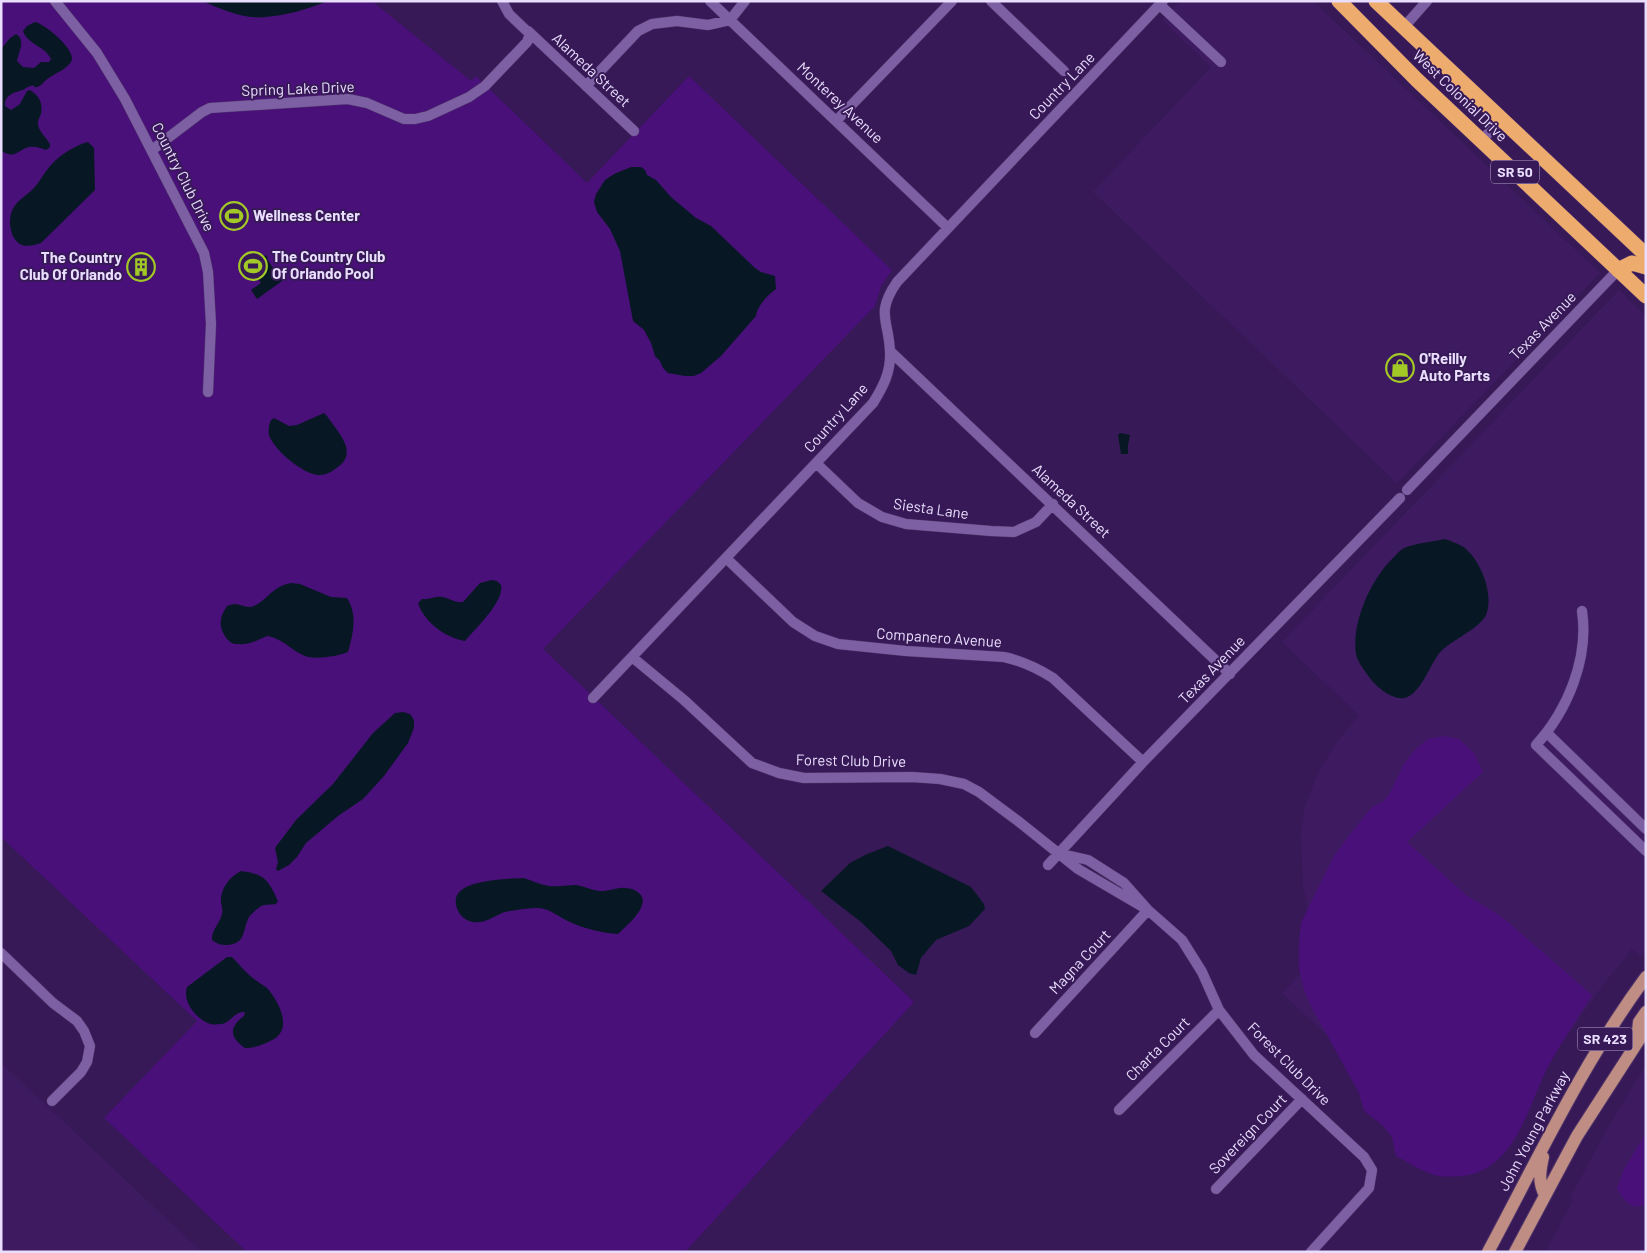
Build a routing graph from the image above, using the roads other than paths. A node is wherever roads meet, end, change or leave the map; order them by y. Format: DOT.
graph roads {
  1 [pos="55,1"];
  2 [pos="502,1"];
  3 [pos="710,1"];
  4 [pos="744,1"];
  5 [pos="952,1"];
  6 [pos="991,1"];
  7 [pos="1340,1"];
  8 [pos="1376,1"];
  9 [pos="1427,1"];
  10 [pos="1162,3"];
  11 [pos="730,20"];
  12 [pos="1404,26"];
  13 [pos="527,30"];
  14 [pos="1221,62"];
  15 [pos="1064,71"];
  16 [pos="586,86"];
  17 [pos="1502,118"];
  18 [pos="837,120"];
  19 [pos="634,132"];
  20 [pos="1481,141"];
  21 [pos="152,150"];
  22 [pos="948,228"];
  23 [pos="1646,255"];
  24 [pos="1646,266"];
  25 [pos="1618,270"];
  26 [pos="1646,296"];
  27 [pos="890,352"];
  28 [pos="208,392"];
  29 [pos="816,463"];
  30 [pos="1053,504"];
  31 [pos="726,558"];
  32 [pos="1582,610"];
  33 [pos="632,657"];
  34 [pos="1230,674"];
  35 [pos="593,698"];
  36 [pos="1547,733"];
  37 [pos="1144,762"];
  38 [pos="1646,829"];
  39 [pos="1646,851"];
  40 [pos="1059,854"];
  41 [pos="1048,865"];
  42 [pos="1148,910"];
  43 [pos="1,953"];
  44 [pos="1646,978"];
  45 [pos="1219,1010"];
  46 [pos="1646,1012"];
  47 [pos="1646,1029"];
  48 [pos="1035,1034"];
  49 [pos="1637,1042"];
  50 [pos="1592,1058"];
  51 [pos="1302,1099"];
  52 [pos="52,1102"];
  53 [pos="1118,1110"];
  54 [pos="1216,1189"];
  55 [pos="1544,1196"];
  56 [pos="1311,1252"];
  57 [pos="1488,1252"];
  58 [pos="1515,1252"];
  1 -- 21 [label="street, Country Club Drive"];
  2 -- 13 [label="street"];
  3 -- 11 [label="street, Monterey Avenue"];
  4 -- 11 [label="street"];
  5 -- 18 [label="street"];
  6 -- 15 [label="street"];
  7 -- 20 [label="highway, West Colonial Drive / SR 50"];
  8 -- 12 [label="highway, West Colonial Drive / SR 50"];
  9 -- 12 [label="street"];
  10 -- 14 [label="street"];
  10 -- 22 [label="street, Country Lane"];
  11 -- 16 [label="street"];
  11 -- 18 [label="street, Monterey Avenue"];
  12 -- 17 [label="highway, West Colonial Drive / SR 50"];
  13 -- 16 [label="street, Alameda Street"];
  13 -- 21 [label="street, Spring Lake Drive"];
  16 -- 19 [label="street, Alameda Street"];
  17 -- 20 [label="street"];
  17 -- 23 [label="highway, West Colonial Drive / SR 50"];
  18 -- 22 [label="street, Monterey Avenue"];
  20 -- 25 [label="highway, West Colonial Drive / SR 50"];
  21 -- 28 [label="street, Country Club Drive"];
  22 -- 27 [label="street, Country Lane"];
  24 -- 25 [label="highway"];
  25 -- 26 [label="highway, West Colonial Drive / SR 50"];
  25 -- 34 [label="street, Texas Avenue"];
  27 -- 29 [label="street, Country Lane"];
  27 -- 30 [label="street, Alameda Street"];
  29 -- 30 [label="street, Siesta Lane"];
  29 -- 31 [label="street, Country Lane"];
  30 -- 34 [label="street, Alameda Street"];
  31 -- 33 [label="street, Country Lane"];
  31 -- 37 [label="street, Companero Avenue"];
  32 -- 36 [label="street"];
  33 -- 35 [label="street, Country Lane"];
  33 -- 40 [label="street, Forest Club Drive"];
  34 -- 37 [label="street, Texas Avenue"];
  36 -- 38 [label="street"];
  36 -- 39 [label="street"];
  37 -- 40 [label="street, Texas Avenue"];
  40 -- 41 [label="street, Texas Avenue"];
  40 -- 42 [label="street, Forest Club Drive"];
  42 -- 45 [label="street, Forest Club Drive"];
  42 -- 48 [label="street, Magna Court"];
  43 -- 52 [label="street"];
  44 -- 50 [label="main road, John Young Parkway / SR 423"];
  45 -- 51 [label="street, Forest Club Drive"];
  45 -- 53 [label="street, Charta Court"];
  46 -- 49 [label="main road"];
  47 -- 49 [label="main road, SR 423"];
  49 -- 55 [label="main road, SR 423"];
  50 -- 55 [label="main road"];
  50 -- 57 [label="main road, John Young Parkway / SR 423"];
  51 -- 54 [label="street, Sovereign Court"];
  51 -- 56 [label="street, Forest Club Drive"];
  55 -- 58 [label="main road, SR 423"];
}
